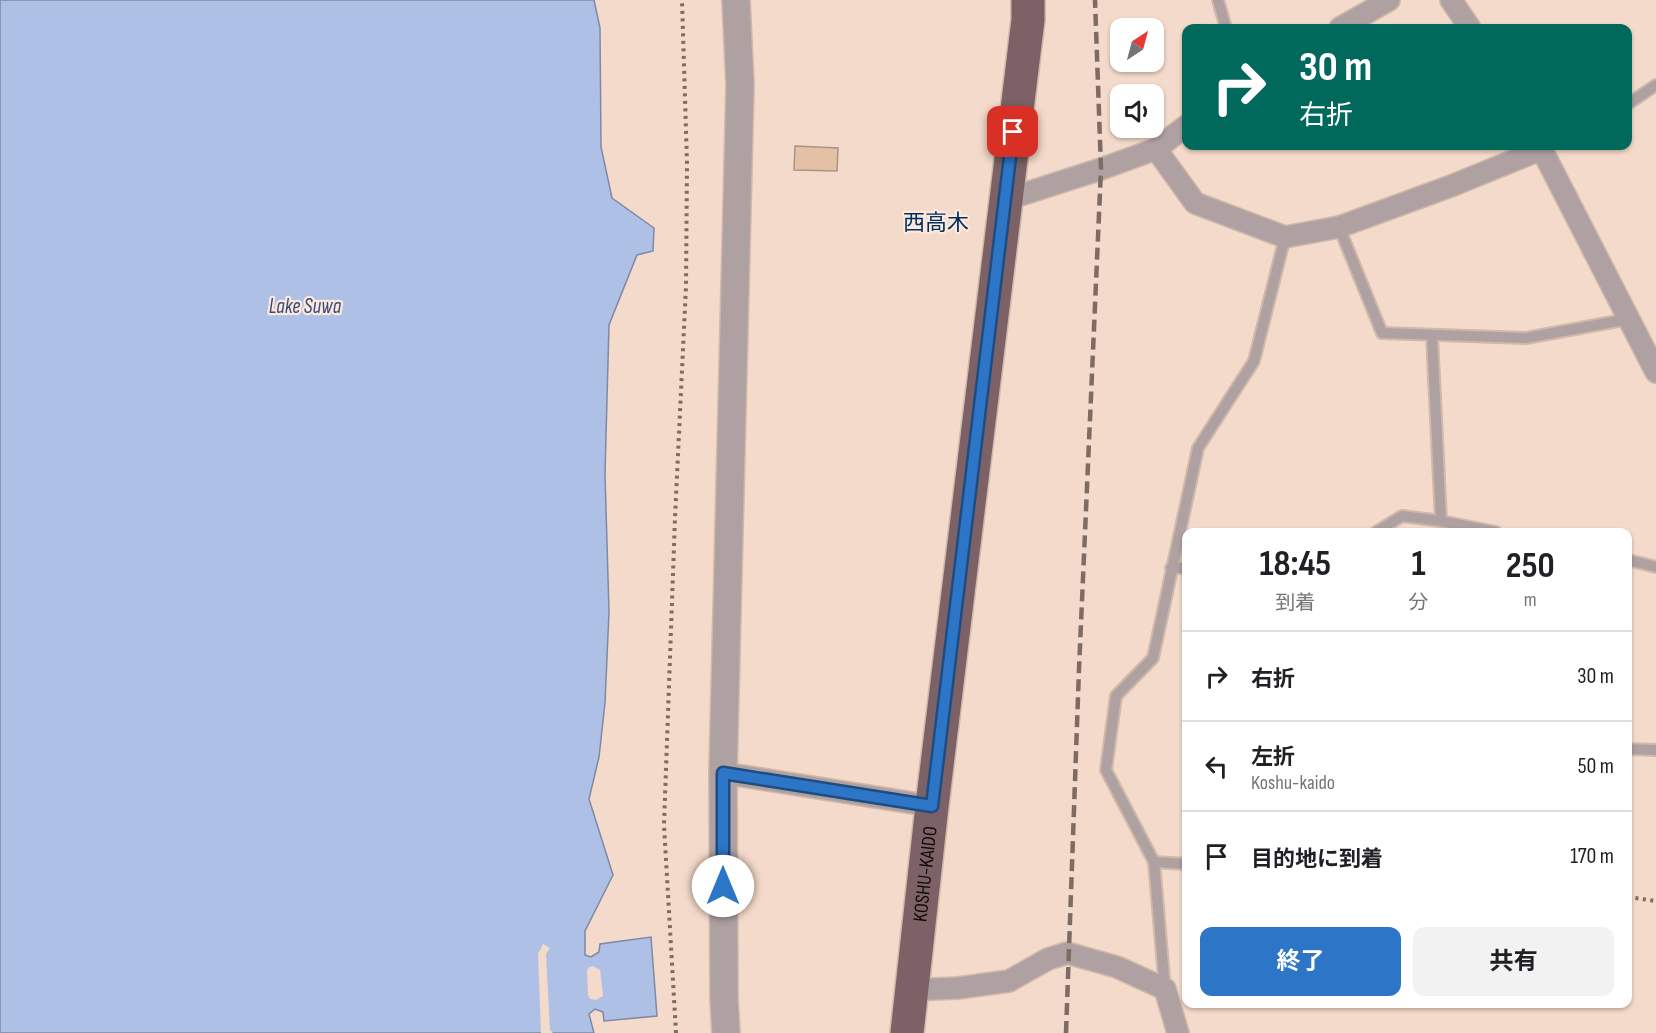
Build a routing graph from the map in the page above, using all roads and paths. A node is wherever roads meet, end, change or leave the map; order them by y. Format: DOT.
graph roads {
  1 [pos="682,0"];
  2 [pos="736,0"];
  3 [pos="1028,0"];
  4 [pos="1218,0"];
  5 [pos="1389,0"];
  6 [pos="1451,0"];
  7 [pos="1225,24"];
  8 [pos="1345,24"];
  9 [pos="1467,24"];
  10 [pos="1656,86"];
  11 [pos="1632,101"];
  12 [pos="1182,129"];
  13 [pos="1156,149"];
  14 [pos="1534,150"];
  15 [pos="1545,150"];
  16 [pos="1005,200"];
  17 [pos="1339,227"];
  18 [pos="1285,237"];
  19 [pos="1629,319"];
  20 [pos="1432,336"];
  21 [pos="1654,364"];
  22 [pos="1442,521"];
  23 [pos="1382,528"];
  24 [pos="1476,528"];
  25 [pos="1632,561"];
  26 [pos="1656,567"];
  27 [pos="1171,568"];
  28 [pos="1182,568"];
  29 [pos="1632,749"];
  30 [pos="1656,750"];
  31 [pos="723,773"];
  32 [pos="932,806"];
  33 [pos="1154,862"];
  34 [pos="1182,864"];
  35 [pos="1632,898"];
  36 [pos="1656,902"];
  37 [pos="1165,989"];
  38 [pos="910,990"];
  39 [pos="676,1033"];
  40 [pos="726,1033"];
  41 [pos="907,1033"];
  42 [pos="1178,1033"];
  1 -- 39 [label="path"];
  2 -- 31 [label="street"];
  3 -- 16 [label="highway, KOSHU-KAIDO"];
  4 -- 7 [label="lane"];
  5 -- 8 [label="street"];
  6 -- 9 [label="street"];
  10 -- 11 [label="lane"];
  12 -- 13 [label="street"];
  13 -- 16 [label="street"];
  13 -- 18 [label="street"];
  14 -- 17 [label="street"];
  15 -- 19 [label="street"];
  16 -- 32 [label="highway, KOSHU-KAIDO"];
  17 -- 18 [label="street"];
  17 -- 20 [label="lane"];
  18 -- 27 [label="lane"];
  19 -- 20 [label="lane"];
  19 -- 21 [label="street"];
  20 -- 22 [label="lane"];
  22 -- 23 [label="lane"];
  22 -- 24 [label="lane"];
  25 -- 26 [label="lane"];
  27 -- 28 [label="lane"];
  27 -- 33 [label="lane"];
  29 -- 30 [label="lane"];
  31 -- 32 [label="street"];
  31 -- 40 [label="street"];
  32 -- 38 [label="highway, KOSHU-KAIDO"];
  33 -- 34 [label="lane"];
  33 -- 37 [label="lane"];
  35 -- 36 [label="path"];
  37 -- 38 [label="street"];
  37 -- 42 [label="street"];
  38 -- 41 [label="highway, KOSHU-KAIDO"];
}
